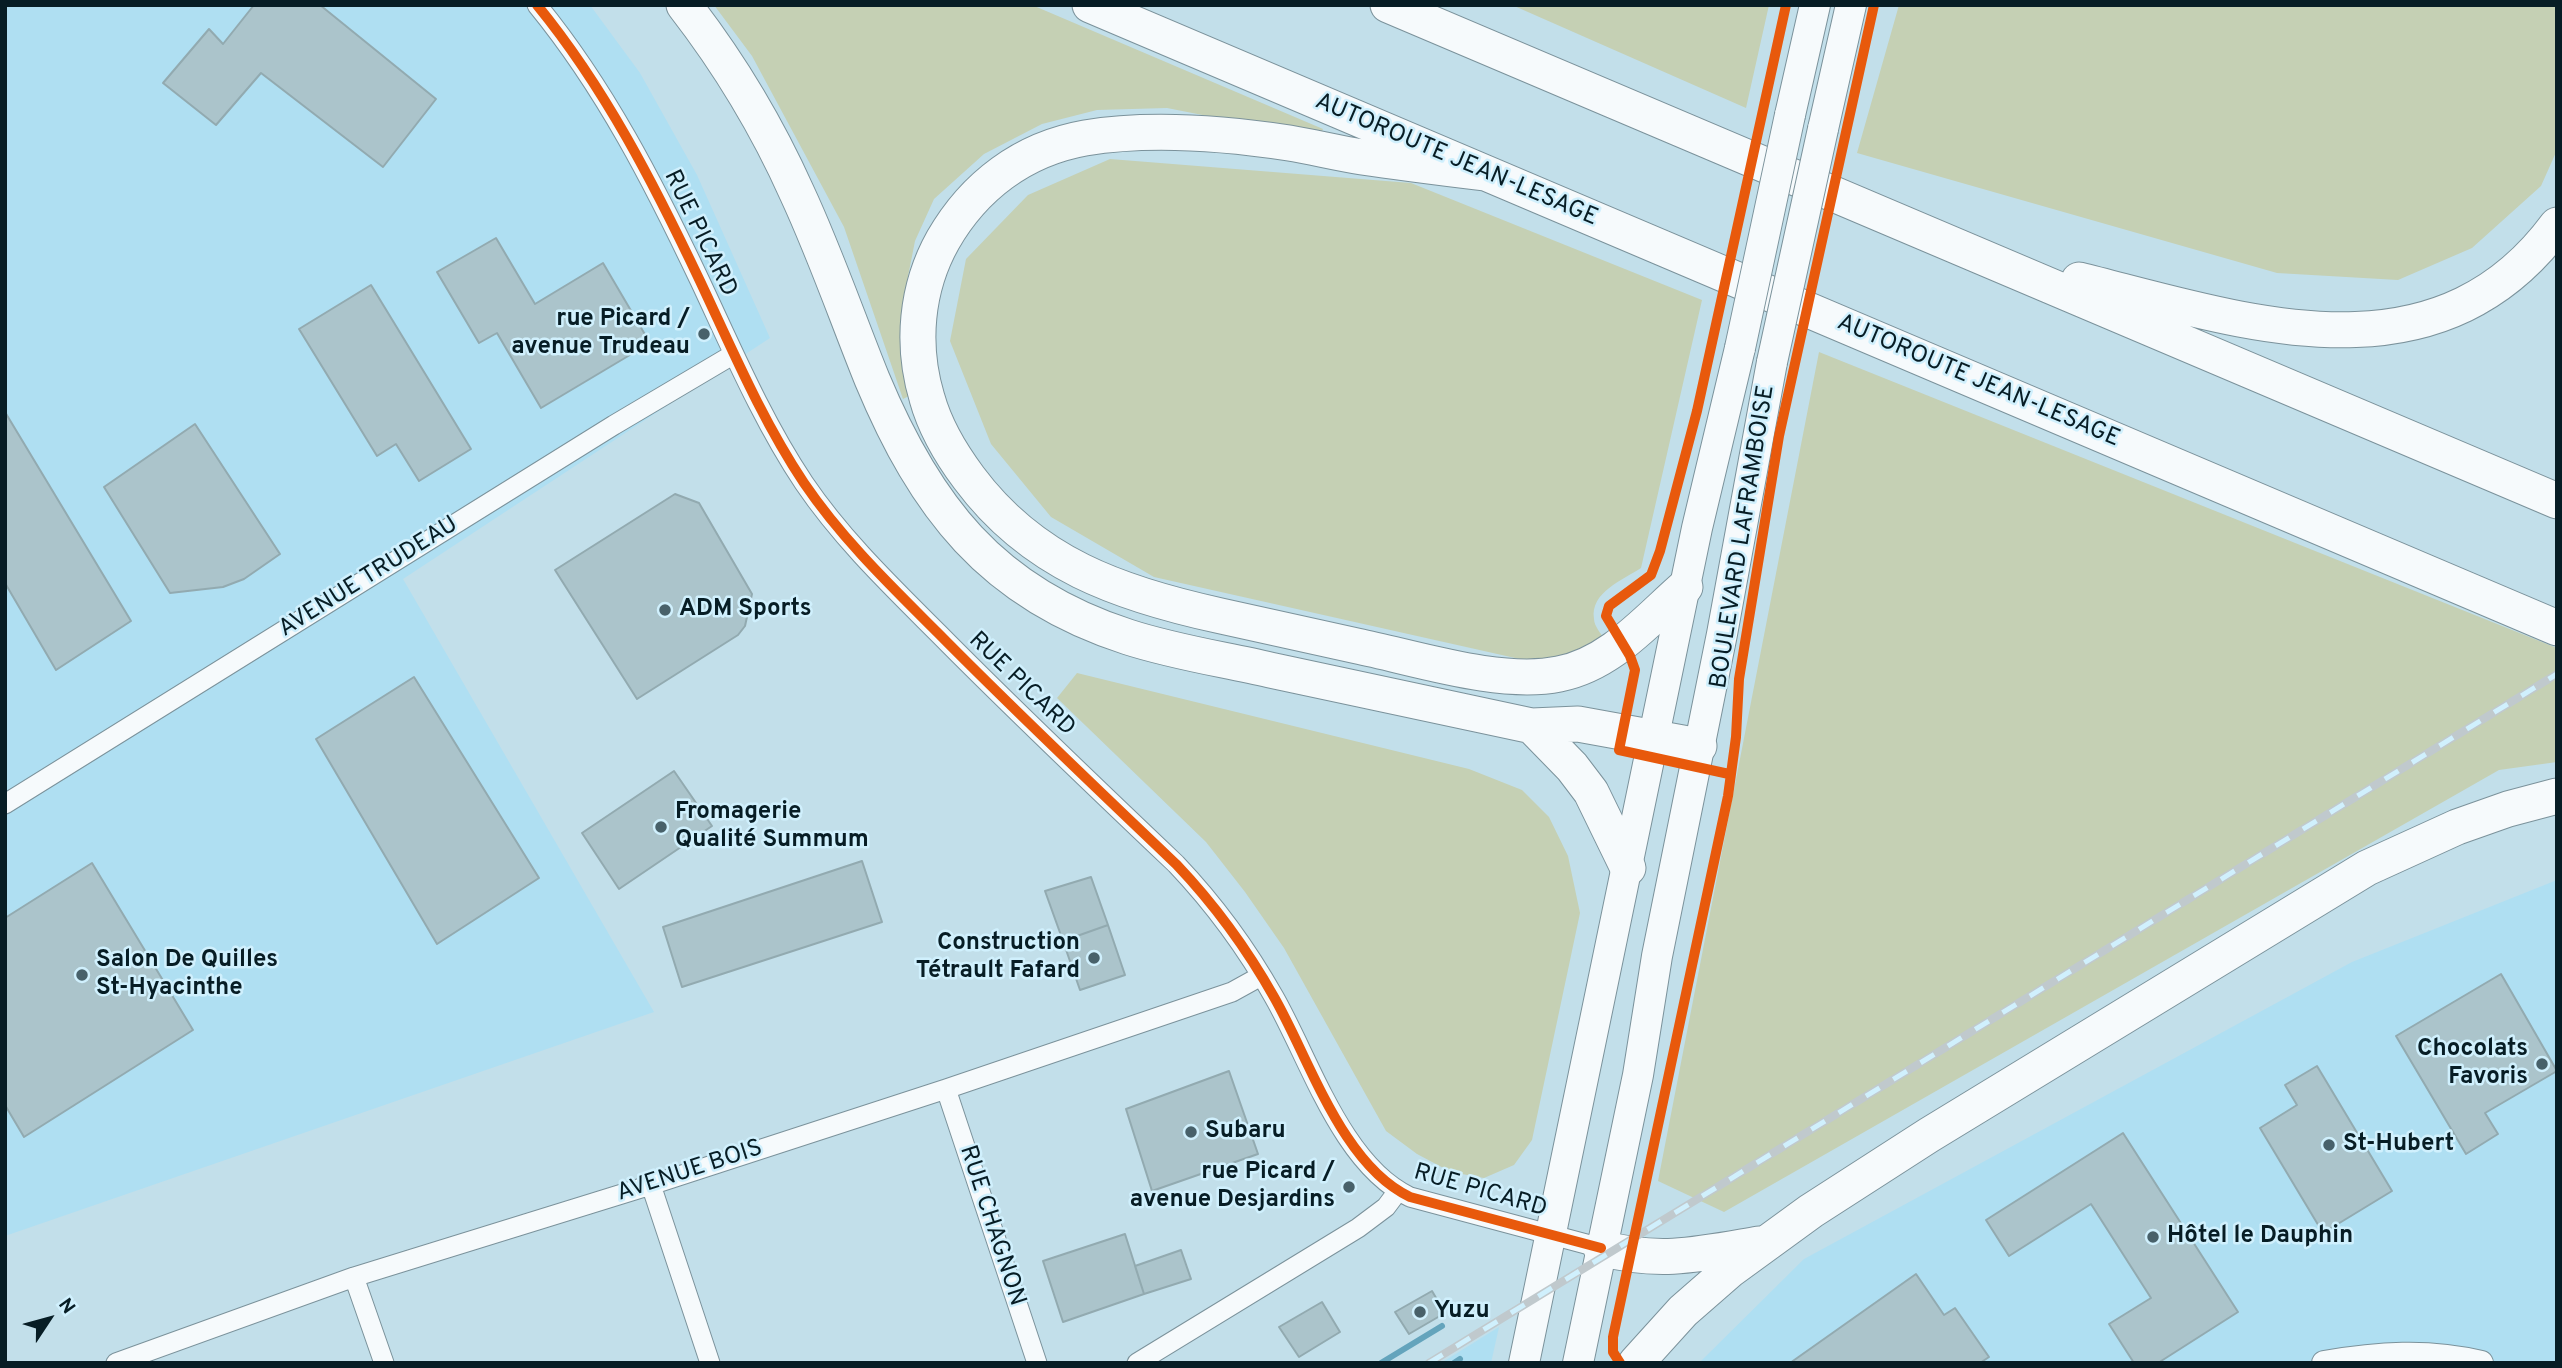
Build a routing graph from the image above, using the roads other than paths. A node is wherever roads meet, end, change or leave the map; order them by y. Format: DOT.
graph roads {
  1 [pos="537,5"];
  2 [pos="684,5"];
  3 [pos="1090,5"];
  4 [pos="1388,5"];
  5 [pos="1815,5"];
  6 [pos="1851,5"];
  7 [pos="1483,173"];
  8 [pos="2557,225"];
  9 [pos="1970,253"];
  10 [pos="734,354"];
  11 [pos="2557,501"];
  12 [pos="1685,587"];
  13 [pos="2557,628"];
  14 [pos="1532,726"];
  15 [pos="1654,737"];
  16 [pos="1699,746"];
  17 [pos="2557,796"];
  18 [pos="5,803"];
  19 [pos="1628,868"];
  20 [pos="1261,976"];
  21 [pos="946,1089"];
  22 [pos="652,1185"];
  23 [pos="1398,1191"];
  24 [pos="1552,1234"];
  25 [pos="1766,1243"];
  26 [pos="1601,1248"];
  27 [pos="354,1277"];
  28 [pos="116,1363"];
  29 [pos="384,1363"];
  30 [pos="710,1363"];
  31 [pos="1037,1363"];
  32 [pos="1137,1363"];
  33 [pos="1524,1363"];
  34 [pos="1578,1363"];
  35 [pos="1636,1363"];
  36 [pos="2324,1363"];
  37 [pos="2481,1363"];
  1 -- 10 [label="street, RUE PICARD"];
  2 -- 14 [label="highway"];
  3 -- 7 [label="highway, AUTOROUTE JEAN-LESAGE"];
  4 -- 9 [label="highway"];
  5 -- 12 [label="main road, BOULEVARD LAFRAMBOISE, bridge"];
  6 -- 16 [label="main road, BOULEVARD LAFRAMBOISE, bridge"];
  7 -- 12 [label="highway"];
  7 -- 13 [label="highway, AUTOROUTE JEAN-LESAGE"];
  8 -- 9 [label="highway"];
  9 -- 11 [label="highway"];
  10 -- 18 [label="street, AVENUE TRUDEAU"];
  10 -- 20 [label="street, RUE PICARD"];
  12 -- 15 [label="main road, BOULEVARD LAFRAMBOISE"];
  14 -- 15 [label="highway"];
  14 -- 19 [label="highway"];
  15 -- 16 [label="highway"];
  15 -- 19 [label="main road, BOULEVARD LAFRAMBOISE"];
  16 -- 26 [label="main road, BOULEVARD LAFRAMBOISE"];
  17 -- 25 [label="highway"];
  19 -- 24 [label="main road, BOULEVARD LAFRAMBOISE"];
  20 -- 21 [label="street, AVENUE BOIS"];
  20 -- 23 [label="street, RUE PICARD"];
  21 -- 22 [label="street, AVENUE BOIS"];
  21 -- 31 [label="street, RUE CHAGNON"];
  22 -- 27 [label="street, AVENUE BOIS"];
  22 -- 30 [label="street"];
  23 -- 24 [label="street, RUE PICARD"];
  23 -- 32 [label="street"];
  24 -- 26 [label="street, RUE PICARD"];
  24 -- 33 [label="main road, BOULEVARD LAFRAMBOISE"];
  25 -- 26 [label="highway"];
  25 -- 35 [label="highway"];
  26 -- 34 [label="main road, BOULEVARD LAFRAMBOISE"];
  27 -- 28 [label="street, AVENUE BOIS"];
  27 -- 29 [label="street"];
  36 -- 37 [label="street"];
}
